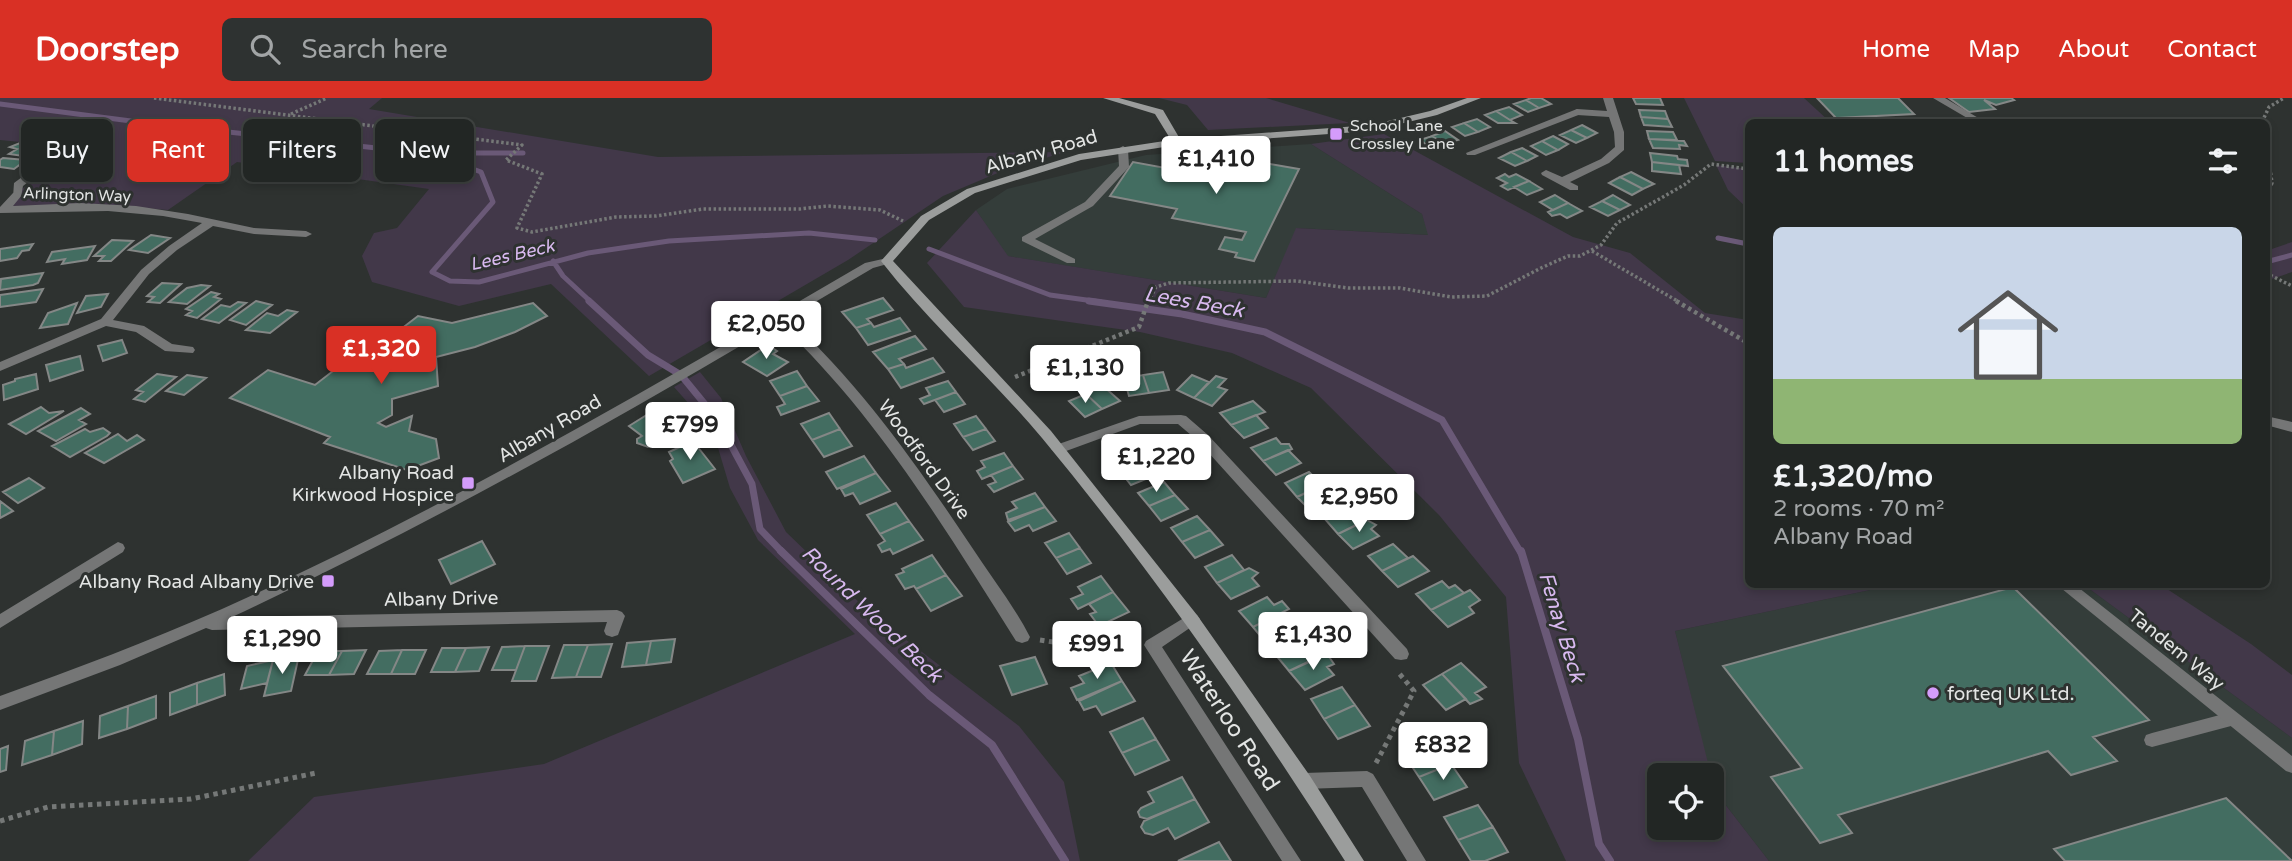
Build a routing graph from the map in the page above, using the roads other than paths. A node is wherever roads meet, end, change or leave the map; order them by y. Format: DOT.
graph roads {
  1 [pos="1108,98"];
  2 [pos="1476,98"];
  3 [pos="1608,98"];
  4 [pos="1938,98"];
  5 [pos="1613,114"];
  6 [pos="1975,119"];
  7 [pos="1177,142"];
  8 [pos="1123,149"];
  9 [pos="1471,153"];
  10 [pos="1546,173"];
  11 [pos="1563,181"];
  12 [pos="23,182"];
  13 [pos="1574,188"];
  14 [pos="211,222"];
  15 [pos="306,233"];
  16 [pos="887,261"];
  17 [pos="1071,261"];
  18 [pos="780,317"];
  19 [pos="105,322"];
  20 [pos="190,351"];
  21 [pos="0,368"];
  22 [pos="2270,421"];
  23 [pos="2292,427"];
  24 [pos="1058,449"];
  25 [pos="118,548"];
  26 [pos="2068,588"];
  27 [pos="1192,619"];
  28 [pos="0,622"];
  29 [pos="207,624"];
  30 [pos="612,631"];
  31 [pos="1022,637"];
  32 [pos="1401,654"];
  33 [pos="0,703"];
  34 [pos="2231,719"];
  35 [pos="2152,740"];
  36 [pos="2292,766"];
  37 [pos="1304,781"];
  38 [pos="1292,861"];
  39 [pos="1355,861"];
  40 [pos="1418,861"];
  1 -- 7 [label="street"];
  2 -- 7 [label="street, Albany Road"];
  3 -- 5 [label="street"];
  4 -- 6 [label="street"];
  5 -- 9 [label="street"];
  5 -- 11 [label="street"];
  7 -- 8 [label="street, Albany Road"];
  8 -- 16 [label="street, Albany Road"];
  8 -- 17 [label="street"];
  10 -- 11 [label="street"];
  11 -- 13 [label="street"];
  12 -- 14 [label="street, Arlington Way"];
  14 -- 15 [label="street, Arlington Way"];
  14 -- 19 [label="street"];
  16 -- 18 [label="street, Albany Road"];
  16 -- 24 [label="street, Waterloo Road"];
  18 -- 29 [label="street, Albany Road"];
  18 -- 31 [label="street, Woodford Drive"];
  19 -- 20 [label="street"];
  19 -- 21 [label="street"];
  22 -- 23 [label="street"];
  24 -- 27 [label="street, Waterloo Road"];
  24 -- 32 [label="street"];
  25 -- 28 [label="street"];
  26 -- 34 [label="street, Tandem Way"];
  27 -- 37 [label="street, Waterloo Road"];
  27 -- 38 [label="street, Waterloo Road"];
  29 -- 30 [label="street, Albany Drive"];
  29 -- 33 [label="street, Albany Road"];
  34 -- 35 [label="street, Tandem Way"];
  34 -- 36 [label="street, Tandem Way"];
  37 -- 39 [label="street, Waterloo Road"];
  37 -- 40 [label="street, Waterloo Road"];
}
